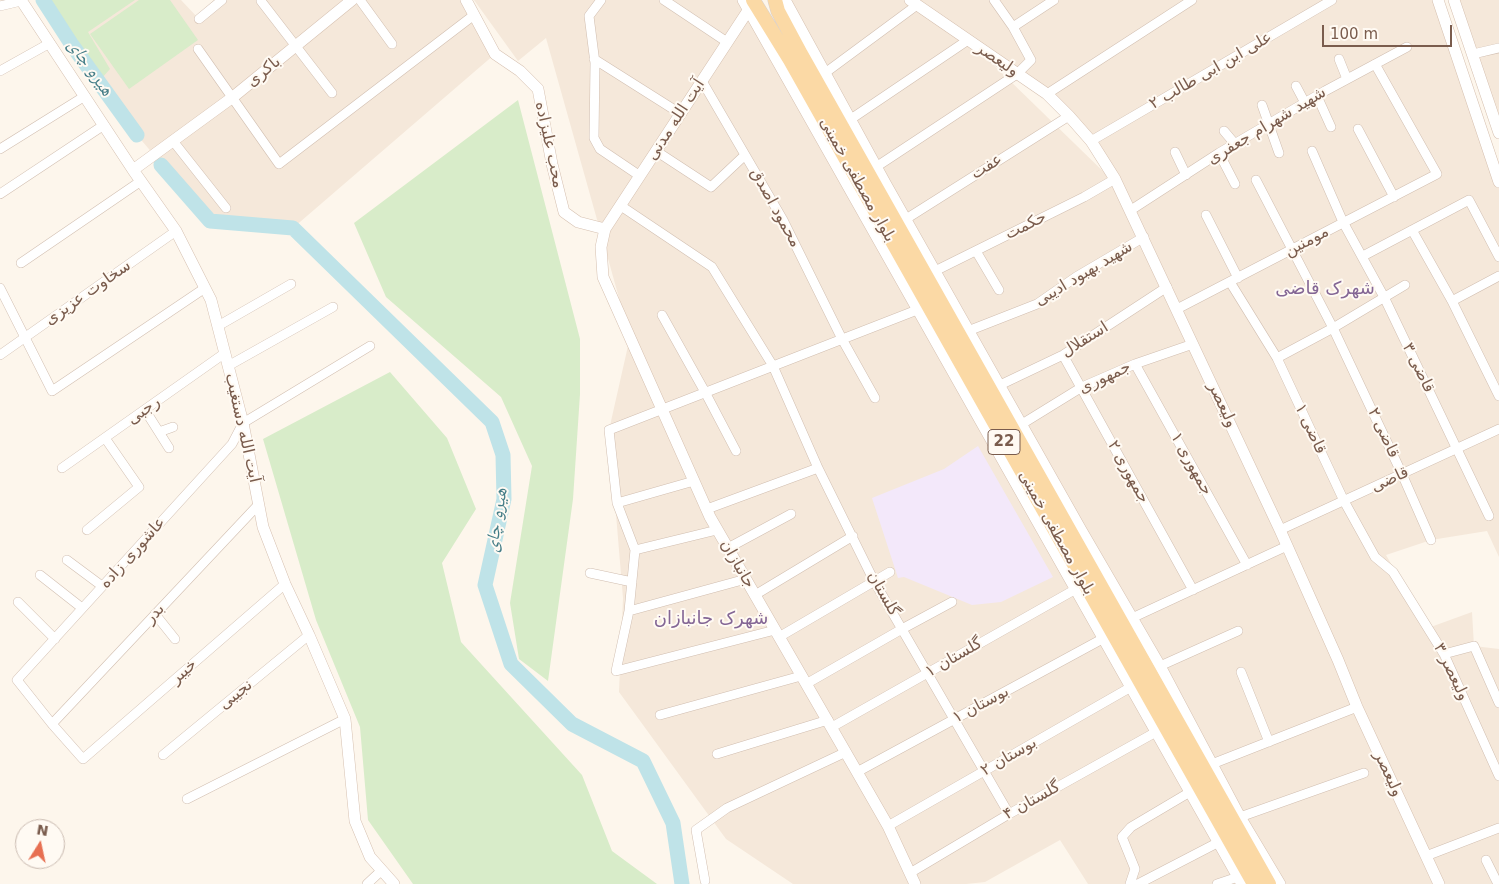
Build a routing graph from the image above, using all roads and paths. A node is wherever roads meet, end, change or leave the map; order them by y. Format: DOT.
graph roads {
  1 [pos="21,0"];
  2 [pos="222,0"];
  3 [pos="352,0"];
  4 [pos="360,0"];
  5 [pos="466,0"];
  6 [pos="602,0"];
  7 [pos="664,0"];
  8 [pos="775,0"];
  9 [pos="785,0"];
  10 [pos="994,0"];
  11 [pos="1054,0"];
  12 [pos="1192,0"];
  13 [pos="1332,0"];
  14 [pos="1438,0"];
  15 [pos="1454,0"];
  16 [pos="261,1"];
  17 [pos="750,2"];
  18 [pos="913,3"];
  19 [pos="0,6"];
  20 [pos="474,15"];
  21 [pos="199,19"];
  22 [pos="1012,27"];
  23 [pos="968,40"];
  24 [pos="727,42"];
  25 [pos="50,43"];
  26 [pos="392,44"];
  27 [pos="296,45"];
  28 [pos="1407,47"];
  29 [pos="1499,48"];
  30 [pos="198,49"];
  31 [pos="1473,54"];
  32 [pos="1339,59"];
  33 [pos="594,60"];
  34 [pos="1375,64"];
  35 [pos="0,71"];
  36 [pos="825,73"];
  37 [pos="1017,74"];
  38 [pos="1347,79"];
  39 [pos="702,81"];
  40 [pos="1296,86"];
  41 [pos="332,93"];
  42 [pos="1047,94"];
  43 [pos="85,96"];
  44 [pos="1316,96"];
  45 [pos="233,97"];
  46 [pos="1305,103"];
  47 [pos="1262,105"];
  48 [pos="680,114"];
  49 [pos="1069,116"];
  50 [pos="851,119"];
  51 [pos="1268,124"];
  52 [pos="104,125"];
  53 [pos="1331,127"];
  54 [pos="1358,129"];
  55 [pos="1224,131"];
  56 [pos="1499,133"];
  57 [pos="173,141"];
  58 [pos="1091,141"];
  59 [pos="1235,144"];
  60 [pos="0,149"];
  61 [pos="656,151"];
  62 [pos="1312,151"];
  63 [pos="1175,152"];
  64 [pos="1219,153"];
  65 [pos="1279,153"];
  66 [pos="745,155"];
  67 [pos="876,167"];
  68 [pos="133,170"];
  69 [pos="1186,175"];
  70 [pos="640,176"];
  71 [pos="1115,179"];
  72 [pos="1256,180"];
  73 [pos="141,181"];
  74 [pos="1499,182"];
  75 [pos="1235,184"];
  76 [pos="0,194"];
  77 [pos="1394,197"];
  78 [pos="620,206"];
  79 [pos="226,208"];
  80 [pos="1131,210"];
  81 [pos="1206,215"];
  82 [pos="906,219"];
  83 [pos="1343,222"];
  84 [pos="605,229"];
  85 [pos="1412,230"];
  86 [pos="176,231"];
  87 [pos="1144,237"];
  88 [pos="976,250"];
  89 [pos="1292,250"];
  90 [pos="1363,256"];
  91 [pos="1499,257"];
  92 [pos="21,264"];
  93 [pos="935,271"];
  94 [pos="1499,276"];
  95 [pos="1234,280"];
  96 [pos="291,284"];
  97 [pos="1405,285"];
  98 [pos="1167,287"];
  99 [pos="0,288"];
  100 [pos="205,288"];
  101 [pos="999,290"];
  102 [pos="1384,297"];
  103 [pos="1452,301"];
  104 [pos="333,307"];
  105 [pos="1177,309"];
  106 [pos="917,310"];
  107 [pos="662,315"];
  108 [pos="218,326"];
  109 [pos="1333,328"];
  110 [pos="968,331"];
  111 [pos="24,338"];
  112 [pos="842,339"];
  113 [pos="1193,344"];
  114 [pos="370,346"];
  115 [pos="225,354"];
  116 [pos="0,355"];
  117 [pos="1063,355"];
  118 [pos="1278,358"];
  119 [pos="1135,364"];
  120 [pos="228,366"];
  121 [pos="773,366"];
  122 [pos="1000,385"];
  123 [pos="1082,388"];
  124 [pos="705,392"];
  125 [pos="1499,396"];
  126 [pos="875,398"];
  127 [pos="662,408"];
  128 [pos="145,410"];
  129 [pos="242,423"];
  130 [pos="1022,424"];
  131 [pos="173,427"];
  132 [pos="1499,429"];
  133 [pos="159,432"];
  134 [pos="105,438"];
  135 [pos="169,448"];
  136 [pos="1457,449"];
  137 [pos="736,451"];
  138 [pos="62,468"];
  139 [pos="818,468"];
  140 [pos="1041,469"];
  141 [pos="1402,474"];
  142 [pos="694,481"];
  143 [pos="1344,501"];
  144 [pos="617,503"];
  145 [pos="259,504"];
  146 [pos="707,509"];
  147 [pos="791,514"];
  148 [pos="1489,516"];
  149 [pos="87,530"];
  150 [pos="718,530"];
  151 [pos="1280,530"];
  152 [pos="1077,533"];
  153 [pos="852,536"];
  154 [pos="1431,540"];
  155 [pos="1287,546"];
  156 [pos="728,548"];
  157 [pos="635,550"];
  158 [pos="67,560"];
  159 [pos="1247,565"];
  160 [pos="890,572"];
  161 [pos="1393,572"];
  162 [pos="590,573"];
  163 [pos="40,575"];
  164 [pos="746,579"];
  165 [pos="874,581"];
  166 [pos="632,582"];
  167 [pos="285,584"];
  168 [pos="102,586"];
  169 [pos="1076,589"];
  170 [pos="1193,590"];
  171 [pos="754,595"];
  172 [pos="18,602"];
  173 [pos="952,602"];
  174 [pos="82,608"];
  175 [pos="629,611"];
  176 [pos="155,614"];
  177 [pos="1132,618"];
  178 [pos="902,629"];
  179 [pos="1238,631"];
  180 [pos="777,634"];
  181 [pos="309,635"];
  182 [pos="1104,638"];
  183 [pos="55,639"];
  184 [pos="175,639"];
  185 [pos="1444,654"];
  186 [pos="1160,666"];
  187 [pos="1241,672"];
  188 [pos="927,673"];
  189 [pos="804,680"];
  190 [pos="1495,681"];
  191 [pos="1131,687"];
  192 [pos="1499,703"];
  193 [pos="1357,707"];
  194 [pos="660,715"];
  195 [pos="345,719"];
  196 [pos="954,719"];
  197 [pos="52,724"];
  198 [pos="830,724"];
  199 [pos="1156,732"];
  200 [pos="1269,742"];
  201 [pos="846,752"];
  202 [pos="717,754"];
  203 [pos="163,755"];
  204 [pos="1212,764"];
  205 [pos="985,771"];
  206 [pos="857,772"];
  207 [pos="1364,773"];
  208 [pos="1499,776"];
  209 [pos="1190,792"];
  210 [pos="187,799"];
  211 [pos="1010,814"];
  212 [pos="1240,817"];
  213 [pos="888,826"];
  214 [pos="1499,828"];
  215 [pos="1219,842"];
  216 [pos="1426,856"];
  217 [pos="1486,860"];
  218 [pos="382,870"];
  219 [pos="913,879"];
  220 [pos="1240,880"];
  221 [pos="705,881"];
  222 [pos="367,884"];
  223 [pos="394,884"];
  224 [pos="1130,884"];
  225 [pos="1138,884"];
  226 [pos="1217,884"];
  227 [pos="1254,884"];
  228 [pos="1269,884"];
  229 [pos="1280,884"];
  230 [pos="1439,884"];
  231 [pos="1498,884"];
  1 -- 19 [label="street"];
  1 -- 25 [label="main road, آیت الله دستغیب"];
  2 -- 21 [label="street"];
  3 -- 27 [label="main road, باکری"];
  4 -- 26 [label="street"];
  5 -- 20 [label="main road, محب علیزاده"];
  6 -- 33 [label="street"];
  7 -- 24 [label="street"];
  8 -- 140 [label="main road, بلوار مصطفی خمینی / 22"];
  9 -- 36 [label="main road"];
  10 -- 22 [label="street"];
  11 -- 22 [label="street"];
  12 -- 42 [label="street"];
  13 -- 58 [label="street, علی ابن ابی طالب ۲"];
  14 -- 74 [label="main road"];
  15 -- 31 [label="main road"];
  16 -- 27 [label="street"];
  17 -- 24 [label="main road, آیت‌ الله مدنی"];
  17 -- 106 [label="main road"];
  17 -- 227 [label="main road, بلوار مصطفی خمینی / 22"];
  18 -- 23 [label="main road, ولیعصر"];
  18 -- 36 [label="street"];
  20 -- 45 [label="street"];
  20 -- 84 [label="main road, محب علیزاده"];
  22 -- 37 [label="street"];
  23 -- 37 [label="main road, ولیعصر"];
  23 -- 50 [label="street"];
  24 -- 39 [label="main road, آیت‌ الله مدنی"];
  25 -- 35 [label="street"];
  25 -- 43 [label="main road, آیت الله دستغیب"];
  27 -- 41 [label="street"];
  27 -- 45 [label="main road, باکری"];
  28 -- 34 [label="street, شهید شهرام جعفری"];
  29 -- 31 [label="street"];
  30 -- 45 [label="street"];
  31 -- 56 [label="main road"];
  32 -- 38 [label="street"];
  33 -- 48 [label="street"];
  33 -- 70 [label="street"];
  34 -- 38 [label="street, شهید شهرام جعفری"];
  34 -- 77 [label="street, مومنین"];
  36 -- 50 [label="main road"];
  37 -- 42 [label="main road, ولیعصر"];
  37 -- 67 [label="street"];
  38 -- 44 [label="street, شهید شهرام جعفری"];
  39 -- 48 [label="main road, آیت‌ الله مدنی"];
  39 -- 66 [label="street, محمود اصدق"];
  40 -- 46 [label="street"];
  42 -- 49 [label="main road, ولیعصر"];
  43 -- 52 [label="main road, آیت الله دستغیب"];
  43 -- 60 [label="street"];
  44 -- 46 [label="street, شهید شهرام جعفری"];
  44 -- 53 [label="street"];
  45 -- 57 [label="main road, باکری"];
  46 -- 51 [label="street, شهید شهرام جعفری"];
  47 -- 51 [label="street"];
  48 -- 61 [label="main road, آیت‌ الله مدنی"];
  49 -- 58 [label="main road, ولیعصر"];
  49 -- 82 [label="street, عفت"];
  50 -- 67 [label="main road"];
  51 -- 59 [label="street, شهید شهرام جعفری"];
  51 -- 65 [label="street"];
  52 -- 68 [label="main road, آیت الله دستغیب"];
  52 -- 76 [label="street"];
  54 -- 77 [label="street"];
  55 -- 59 [label="street"];
  57 -- 68 [label="main road, باکری"];
  57 -- 79 [label="street"];
  58 -- 71 [label="main road, ولیعصر"];
  59 -- 64 [label="street, شهید شهرام جعفری"];
  61 -- 66 [label="street"];
  61 -- 70 [label="main road, آیت‌ الله مدنی"];
  62 -- 83 [label="street, قاضی ۳"];
  63 -- 69 [label="street"];
  64 -- 69 [label="street, شهید شهرام جعفری"];
  64 -- 75 [label="street"];
  66 -- 112 [label="street, محمود اصدق"];
  67 -- 82 [label="main road"];
  68 -- 73 [label="main road, آیت الله دستغیب"];
  69 -- 80 [label="street, شهید شهرام جعفری"];
  70 -- 78 [label="main road, آیت‌ الله مدنی"];
  71 -- 80 [label="main road, ولیعصر"];
  71 -- 88 [label="street, حکمت"];
  72 -- 89 [label="street, قاضی ۲"];
  73 -- 86 [label="main road, آیت الله دستغیب"];
  73 -- 92 [label="street"];
  77 -- 83 [label="street, مومنین"];
  78 -- 84 [label="main road, آیت‌ الله مدنی"];
  78 -- 121 [label="street, گلستان"];
  80 -- 87 [label="main road, ولیعصر"];
  81 -- 95 [label="street, قاضی ۱"];
  82 -- 93 [label="main road"];
  83 -- 89 [label="street, مومنین"];
  83 -- 90 [label="street, قاضی ۳"];
  84 -- 127 [label="main road, جانبازان"];
  85 -- 90 [label="street"];
  85 -- 91 [label="street"];
  85 -- 103 [label="street"];
  86 -- 100 [label="main road, آیت الله دستغیب"];
  86 -- 111 [label="street, سخاوت عزیزی"];
  87 -- 98 [label="main road, ولیعصر"];
  87 -- 110 [label="street, شهید بهبود ادیبی"];
  88 -- 93 [label="street, حکمت"];
  88 -- 101 [label="street"];
  89 -- 95 [label="street, مومنین"];
  89 -- 109 [label="street, قاضی ۲"];
  90 -- 102 [label="street, قاضی ۳"];
  93 -- 110 [label="main road"];
  94 -- 103 [label="street"];
  95 -- 105 [label="street, مومنین"];
  95 -- 118 [label="street, قاضی ۱"];
  96 -- 108 [label="street"];
  97 -- 102 [label="street"];
  98 -- 105 [label="main road, ولیعصر"];
  98 -- 117 [label="street, استقلال"];
  99 -- 111 [label="street"];
  100 -- 108 [label="main road, آیت الله دستغیب"];
  100 -- 111 [label="street"];
  102 -- 109 [label="street"];
  102 -- 136 [label="street, قاضی ۳"];
  103 -- 125 [label="street"];
  104 -- 120 [label="street"];
  105 -- 113 [label="main road, ولیعصر"];
  106 -- 112 [label="street"];
  106 -- 169 [label="main road"];
  107 -- 124 [label="street"];
  108 -- 115 [label="main road, آیت الله دستغیب"];
  109 -- 118 [label="street"];
  109 -- 141 [label="street, قاضی ۲"];
  110 -- 122 [label="main road"];
  111 -- 116 [label="street, سخاوت عزیزی"];
  112 -- 121 [label="street"];
  112 -- 126 [label="street, محمود اصدق"];
  113 -- 119 [label="street, جمهوری"];
  113 -- 151 [label="main road, ولیعصر"];
  114 -- 129 [label="street"];
  115 -- 120 [label="main road, آیت الله دستغیب"];
  115 -- 128 [label="street, رجبی"];
  117 -- 122 [label="street, استقلال"];
  117 -- 123 [label="street, جمهوری ۲"];
  118 -- 143 [label="street, قاضی ۱"];
  119 -- 123 [label="street, جمهوری"];
  119 -- 159 [label="street, جمهوری ۱"];
  120 -- 129 [label="main road, آیت الله دستغیب"];
  121 -- 124 [label="street"];
  121 -- 139 [label="street, گلستان"];
  122 -- 130 [label="main road"];
  123 -- 130 [label="street, جمهوری"];
  123 -- 170 [label="street, جمهوری ۲"];
  124 -- 127 [label="street"];
  124 -- 137 [label="street"];
  127 -- 142 [label="main road, جانبازان"];
  127 -- 144 [label="street"];
  128 -- 133 [label="street"];
  128 -- 134 [label="street, رجبی"];
  129 -- 145 [label="main road, آیت الله دستغیب"];
  129 -- 168 [label="street, عاشوری زاده"];
  130 -- 140 [label="main road"];
  131 -- 133 [label="street"];
  132 -- 136 [label="street, قاضی"];
  133 -- 135 [label="street"];
  134 -- 138 [label="street, رجبی"];
  134 -- 149 [label="street"];
  136 -- 141 [label="street, قاضی"];
  136 -- 148 [label="street, قاضی ۳"];
  139 -- 146 [label="street"];
  139 -- 153 [label="street, گلستان"];
  140 -- 152 [label="main road, بلوار مصطفی خمینی / 22"];
  141 -- 143 [label="street, قاضی"];
  141 -- 154 [label="street, قاضی ۲"];
  142 -- 144 [label="street"];
  142 -- 146 [label="main road, جانبازان"];
  143 -- 151 [label="street, قاضی"];
  143 -- 161 [label="street, قاضی ۱"];
  144 -- 157 [label="street"];
  145 -- 167 [label="main road, آیت الله دستغیب"];
  145 -- 176 [label="street, بدر"];
  146 -- 150 [label="main road, جانبازان"];
  147 -- 156 [label="street"];
  150 -- 156 [label="main road, جانبازان"];
  150 -- 157 [label="street"];
  151 -- 155 [label="main road, ولیعصر"];
  152 -- 177 [label="main road"];
  152 -- 228 [label="main road, بلوار مصطفی خمینی / 22"];
  153 -- 165 [label="street, گلستان"];
  153 -- 171 [label="street"];
  155 -- 159 [label="street"];
  155 -- 193 [label="main road, ولیعصر"];
  156 -- 164 [label="main road, جانبازان"];
  157 -- 166 [label="street"];
  158 -- 168 [label="street"];
  159 -- 170 [label="street"];
  160 -- 165 [label="street"];
  161 -- 185 [label="street, ولیعصر ۳"];
  162 -- 166 [label="street"];
  163 -- 174 [label="street"];
  164 -- 171 [label="main road, جانبازان"];
  164 -- 175 [label="street"];
  165 -- 178 [label="street, گلستان"];
  165 -- 180 [label="street"];
  166 -- 175 [label="street"];
  167 -- 181 [label="main road, آیت الله دستغیب"];
  167 -- 197 [label="street, خیبر"];
  168 -- 174 [label="street, عاشوری زاده"];
  169 -- 182 [label="main road"];
  169 -- 188 [label="street, گلستان ۱"];
  170 -- 177 [label="street"];
  171 -- 180 [label="main road, جانبازان"];
  172 -- 183 [label="street"];
  173 -- 178 [label="street"];
  174 -- 183 [label="street, عاشوری زاده"];
  175 -- 180 [label="street"];
  176 -- 184 [label="street"];
  176 -- 197 [label="street, بدر"];
  177 -- 186 [label="main road"];
  178 -- 188 [label="street, گلستان"];
  178 -- 189 [label="street"];
  179 -- 186 [label="street"];
  180 -- 189 [label="main road, جانبازان"];
  181 -- 195 [label="main road, آیت الله دستغیب"];
  181 -- 203 [label="street, نجیبی"];
  182 -- 191 [label="main road"];
  182 -- 196 [label="street, بوستان ۱"];
  183 -- 197 [label="street, عاشوری زاده"];
  185 -- 190 [label="street"];
  185 -- 208 [label="street, ولیعصر ۳"];
  186 -- 204 [label="main road"];
  187 -- 200 [label="street"];
  188 -- 196 [label="street, گلستان"];
  188 -- 198 [label="street, گلستان ۱"];
  189 -- 194 [label="street"];
  189 -- 198 [label="main road, جانبازان"];
  190 -- 192 [label="street"];
  191 -- 199 [label="main road"];
  191 -- 205 [label="street, بوستان ۲"];
  193 -- 200 [label="street"];
  193 -- 216 [label="main road, ولیعصر"];
  195 -- 210 [label="street"];
  195 -- 218 [label="main road, آیت الله دستغیب"];
  196 -- 205 [label="street, گلستان"];
  196 -- 206 [label="street, بوستان ۱"];
  198 -- 201 [label="main road, جانبازان"];
  198 -- 202 [label="street, گلستان ۱"];
  199 -- 209 [label="main road"];
  199 -- 211 [label="street, گلستان ۴"];
  200 -- 204 [label="street"];
  201 -- 206 [label="main road, جانبازان"];
  201 -- 221 [label="street"];
  204 -- 212 [label="main road"];
  205 -- 211 [label="street, گلستان"];
  205 -- 213 [label="street, بوستان ۲"];
  206 -- 213 [label="main road, جانبازان"];
  207 -- 212 [label="street"];
  209 -- 215 [label="main road"];
  209 -- 224 [label="street"];
  211 -- 219 [label="street, گلستان ۴"];
  212 -- 229 [label="main road"];
  213 -- 219 [label="main road, جانبازان"];
  214 -- 216 [label="street"];
  215 -- 220 [label="main road"];
  215 -- 225 [label="street"];
  216 -- 230 [label="main road, ولیعصر"];
  217 -- 231 [label="street"];
  218 -- 222 [label="street"];
  218 -- 223 [label="main road, آیت الله دستغیب"];
  220 -- 226 [label="street"];
}
